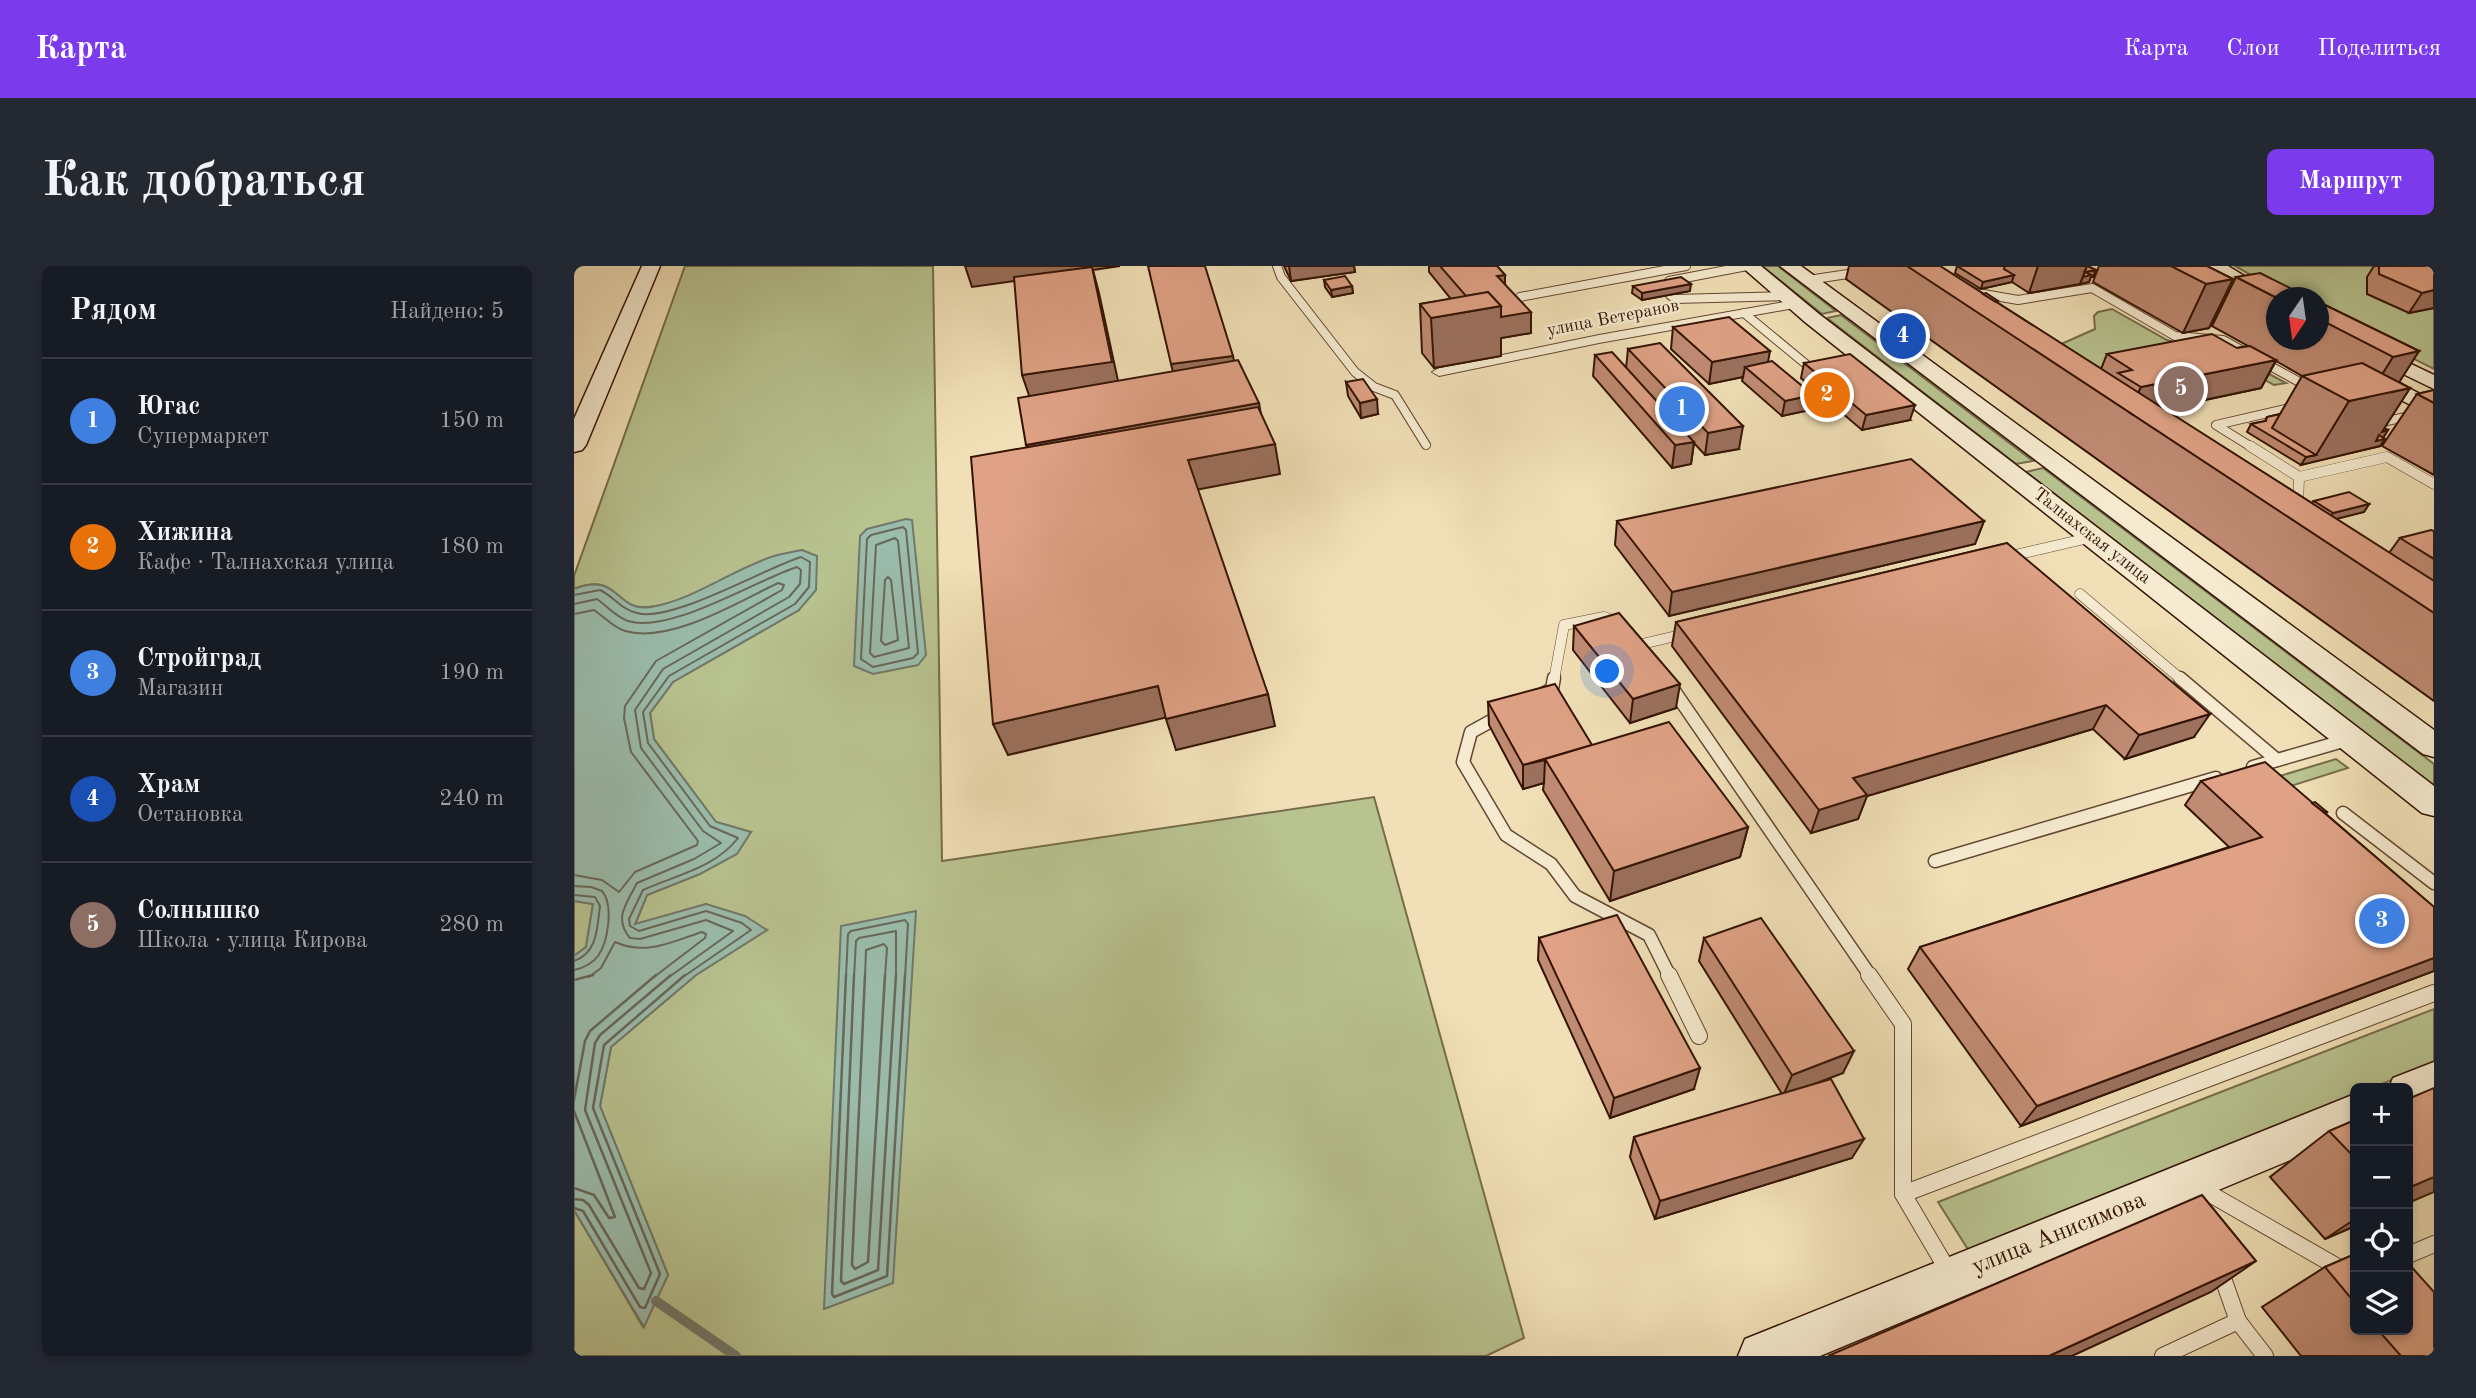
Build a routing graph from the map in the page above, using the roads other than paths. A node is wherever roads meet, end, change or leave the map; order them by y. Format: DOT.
graph roads {
  1 [pos="651,266"];
  2 [pos="1277,266"];
  3 [pos="1686,266"];
  4 [pos="1749,266"];
  5 [pos="2171,266"];
  6 [pos="2216,266"];
  7 [pos="1876,268"];
  8 [pos="1798,273"];
  9 [pos="1884,277"];
  10 [pos="1656,284"];
  11 [pos="1961,285"];
  12 [pos="1671,295"];
  13 [pos="2266,297"];
  14 [pos="1520,298"];
  15 [pos="1790,300"];
  16 [pos="2266,306"];
  17 [pos="2244,311"];
  18 [pos="1744,313"];
  19 [pos="2266,322"];
  20 [pos="2353,342"];
  21 [pos="2318,350"];
  22 [pos="1813,370"];
  23 [pos="1439,372"];
  24 [pos="2434,383"];
  25 [pos="2317,392"];
  26 [pos="2307,404"];
  27 [pos="2434,410"];
  28 [pos="2365,419"];
  29 [pos="1426,444"];
  30 [pos="574,445"];
  31 [pos="2299,477"];
  32 [pos="2434,484"];
  33 [pos="2305,516"];
  34 [pos="2093,537"];
  35 [pos="1999,559"];
  36 [pos="2080,594"];
  37 [pos="1695,631"];
  38 [pos="1666,678"];
  39 [pos="2350,738"];
  40 [pos="2434,746"];
  41 [pos="2277,760"];
  42 [pos="2238,772"];
  43 [pos="2225,776"];
  44 [pos="2434,804"];
  45 [pos="2343,813"];
  46 [pos="1935,861"];
  47 [pos="2434,883"];
  48 [pos="2434,993"];
  49 [pos="1699,1036"];
  50 [pos="2434,1081"];
  51 [pos="2413,1089"];
  52 [pos="2350,1116"];
  53 [pos="1903,1194"];
  54 [pos="2193,1194"];
  55 [pos="2434,1244"];
  56 [pos="2211,1245"];
  57 [pos="2413,1253"];
  58 [pos="2350,1274"];
  59 [pos="1952,1278"];
  60 [pos="2238,1321"];
  61 [pos="1762,1356"];
  62 [pos="2163,1356"];
  63 [pos="2265,1356"];
  1 -- 30 [label="street"];
  2 -- 29 [label="lane"];
  3 -- 14 [label="lane"];
  4 -- 10 [label="lane"];
  4 -- 15 [label="street, Талнахская улица"];
  5 -- 17 [label="street"];
  6 -- 13 [label="street"];
  7 -- 8 [label="lane"];
  7 -- 9 [label="lane"];
  8 -- 40 [label="street, Талнахская улица"];
  11 -- 25 [label="lane"];
  12 -- 15 [label="lane"];
  15 -- 18 [label="street, улица Ветеранов"];
  15 -- 34 [label="street, Талнахская улица"];
  16 -- 17 [label="street"];
  17 -- 19 [label="street"];
  18 -- 22 [label="lane"];
  18 -- 23 [label="street, улица Ветеранов"];
  20 -- 24 [label="street"];
  21 -- 27 [label="street"];
  26 -- 31 [label="lane"];
  27 -- 28 [label="lane"];
  31 -- 32 [label="lane"];
  31 -- 33 [label="lane"];
  34 -- 35 [label="lane"];
  34 -- 39 [label="street, Талнахская улица"];
  36 -- 41 [label="lane"];
  37 -- 49 [label="lane"];
  38 -- 53 [label="lane"];
  39 -- 41 [label="lane"];
  39 -- 44 [label="street, Талнахская улица"];
  41 -- 42 [label="lane"];
  43 -- 46 [label="lane"];
  45 -- 47 [label="lane"];
  48 -- 53 [label="lane"];
  50 -- 51 [label="street"];
  52 -- 54 [label="street, улица Анисимова"];
  53 -- 59 [label="lane"];
  54 -- 58 [label="lane"];
  54 -- 59 [label="street, улица Анисимова"];
  55 -- 57 [label="lane"];
  56 -- 60 [label="lane"];
  59 -- 61 [label="street, улица Анисимова"];
  60 -- 62 [label="lane"];
  60 -- 63 [label="lane"];
}
